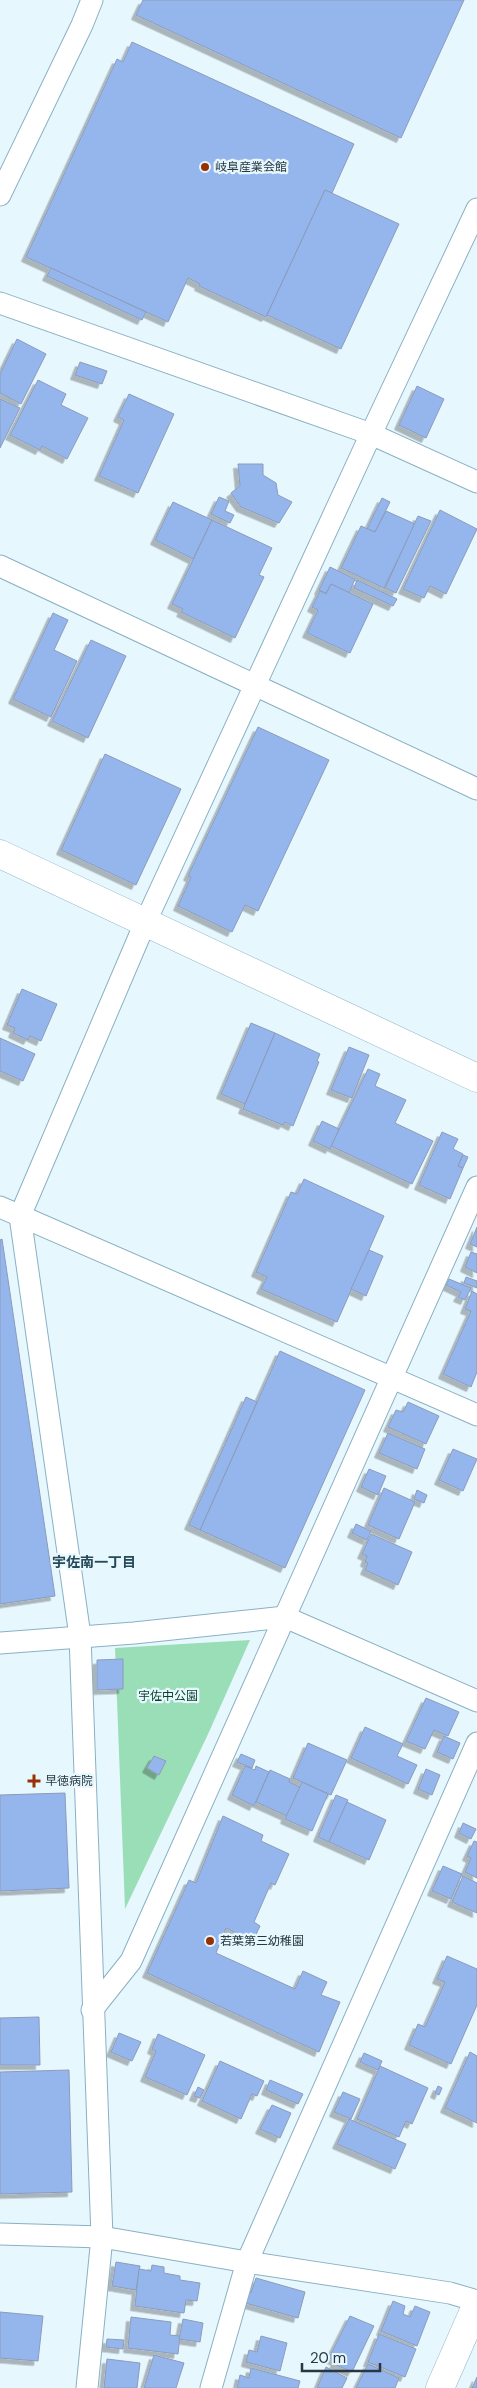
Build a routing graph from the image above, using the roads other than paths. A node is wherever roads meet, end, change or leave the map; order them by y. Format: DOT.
graph roads {
  1 [pos="92,0"];
  2 [pos="0,195"];
  3 [pos="477,209"];
  4 [pos="0,303"];
  5 [pos="371,434"];
  6 [pos="477,482"];
  7 [pos="0,566"];
  8 [pos="256,685"];
  9 [pos="477,788"];
  10 [pos="0,854"];
  11 [pos="145,923"];
  12 [pos="477,1078"];
  13 [pos="477,1187"];
  14 [pos="0,1206"];
  15 [pos="20,1216"];
  16 [pos="393,1377"];
  17 [pos="477,1415"];
  18 [pos="285,1618"];
  19 [pos="80,1636"];
  20 [pos="0,1642"];
  21 [pos="477,1701"];
  22 [pos="477,1743"];
  23 [pos="92,2010"];
  24 [pos="0,2234"];
  25 [pos="102,2237"];
  26 [pos="247,2262"];
  27 [pos="477,2302"];
  28 [pos="87,2388"];
  29 [pos="211,2388"];
  30 [pos="440,2388"];
  1 -- 2 [label="street"];
  3 -- 5 [label="street"];
  4 -- 5 [label="street"];
  5 -- 6 [label="street"];
  5 -- 8 [label="street"];
  7 -- 8 [label="street"];
  8 -- 9 [label="street"];
  8 -- 11 [label="street"];
  10 -- 11 [label="street"];
  11 -- 12 [label="street"];
  11 -- 15 [label="street"];
  13 -- 16 [label="street"];
  14 -- 15 [label="street"];
  15 -- 16 [label="street"];
  15 -- 19 [label="street"];
  16 -- 17 [label="street"];
  16 -- 18 [label="street"];
  18 -- 19 [label="street"];
  18 -- 21 [label="street"];
  18 -- 23 [label="street"];
  19 -- 20 [label="street"];
  19 -- 23 [label="street"];
  22 -- 26 [label="street"];
  23 -- 25 [label="street"];
  24 -- 25 [label="street"];
  25 -- 26 [label="street"];
  25 -- 28 [label="street"];
  26 -- 27 [label="street"];
  26 -- 29 [label="street"];
  27 -- 30 [label="street"];
}
